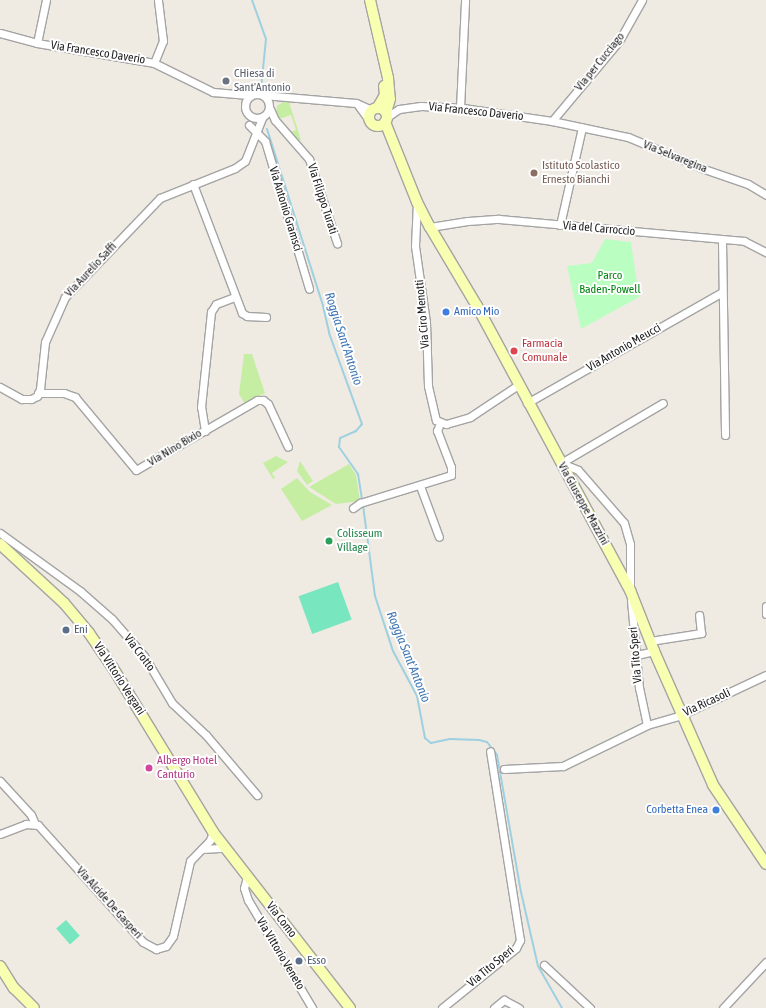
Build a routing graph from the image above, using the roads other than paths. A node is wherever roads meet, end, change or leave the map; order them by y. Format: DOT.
graph roads {
  1 [pos="46,0"];
  2 [pos="158,0"];
  3 [pos="370,0"];
  4 [pos="466,0"];
  5 [pos="642,0"];
  6 [pos="0,33"];
  7 [pos="36,44"];
  8 [pos="154,62"];
  9 [pos="239,94"];
  10 [pos="251,95"];
  11 [pos="263,95"];
  12 [pos="284,96"];
  13 [pos="246,102"];
  14 [pos="356,103"];
  15 [pos="270,108"];
  16 [pos="460,108"];
  17 [pos="248,115"];
  18 [pos="379,116"];
  19 [pos="263,117"];
  20 [pos="275,120"];
  21 [pos="552,120"];
  22 [pos="249,125"];
  23 [pos="582,127"];
  24 [pos="256,131"];
  25 [pos="250,150"];
  26 [pos="193,184"];
  27 [pos="766,195"];
  28 [pos="417,202"];
  29 [pos="560,225"];
  30 [pos="430,227"];
  31 [pos="722,241"];
  32 [pos="337,243"];
  33 [pos="766,252"];
  34 [pos="309,290"];
  35 [pos="722,292"];
  36 [pos="234,297"];
  37 [pos="266,317"];
  38 [pos="518,385"];
  39 [pos="0,387"];
  40 [pos="38,393"];
  41 [pos="527,403"];
  42 [pos="663,403"];
  43 [pos="440,423"];
  44 [pos="205,431"];
  45 [pos="726,435"];
  46 [pos="288,447"];
  47 [pos="560,463"];
  48 [pos="420,486"];
  49 [pos="353,508"];
  50 [pos="0,533"];
  51 [pos="439,537"];
  52 [pos="0,544"];
  53 [pos="630,590"];
  54 [pos="766,606"];
  55 [pos="766,614"];
  56 [pos="699,615"];
  57 [pos="650,641"];
  58 [pos="654,652"];
  59 [pos="637,655"];
  60 [pos="766,675"];
  61 [pos="681,715"];
  62 [pos="647,725"];
  63 [pos="490,751"];
  64 [pos="504,769"];
  65 [pos="0,781"];
  66 [pos="257,795"];
  67 [pos="35,824"];
  68 [pos="213,832"];
  69 [pos="0,834"];
  70 [pos="224,848"];
  71 [pos="200,850"];
  72 [pos="766,864"];
  73 [pos="247,877"];
  74 [pos="766,962"];
  75 [pos="544,965"];
  76 [pos="0,966"];
  77 [pos="34,1008"];
  78 [pos="312,1008"];
  79 [pos="350,1008"];
  80 [pos="442,1008"];
  81 [pos="494,1008"];
  82 [pos="519,1008"];
  83 [pos="590,1008"];
  84 [pos="723,1008"];
  1 -- 7 [label="street"];
  2 -- 8 [label="street"];
  3 -- 18 [label="main road"];
  4 -- 16 [label="street"];
  5 -- 21 [label="street, Via per Cucciago"];
  6 -- 7 [label="street, Via Francesco Daverio"];
  7 -- 8 [label="street, Via Francesco Daverio"];
  8 -- 9 [label="street, Via Francesco Daverio"];
  9 -- 10 [label="street, Via Francesco Daverio"];
  9 -- 13 [label="street"];
  10 -- 11 [label="street"];
  10 -- 13 [label="street"];
  11 -- 12 [label="street"];
  11 -- 15 [label="street"];
  12 -- 14 [label="street"];
  12 -- 15 [label="street"];
  13 -- 17 [label="street"];
  14 -- 18 [label="street"];
  14 -- 18 [label="street"];
  15 -- 19 [label="street"];
  15 -- 20 [label="street, Via Filippo Turati"];
  16 -- 18 [label="street, Via Francesco Daverio"];
  16 -- 21 [label="street, Via Francesco Daverio"];
  17 -- 19 [label="street"];
  17 -- 22 [label="street"];
  18 -- 28 [label="main road, Via Giuseppe Mazzini"];
  19 -- 20 [label="street, Via Filippo Turati"];
  19 -- 24 [label="street, Via Aurelio Saffi"];
  20 -- 32 [label="street, Via Filippo Turati"];
  21 -- 23 [label="street, Via Selvaregina"];
  22 -- 24 [label="street, Via Antonio Gramsci"];
  22 -- 25 [label="street"];
  23 -- 27 [label="street, Via Selvaregina"];
  23 -- 29 [label="street"];
  24 -- 25 [label="street, Via Aurelio Saffi"];
  24 -- 34 [label="street, Via Antonio Gramsci"];
  25 -- 26 [label="street, Via Aurelio Saffi"];
  26 -- 36 [label="street"];
  26 -- 40 [label="street, Via Aurelio Saffi"];
  28 -- 30 [label="main road, Via Giuseppe Mazzini"];
  28 -- 43 [label="street, Via Ciro Menotti"];
  29 -- 30 [label="street, Via del Carroccio"];
  29 -- 31 [label="street, Via del Carroccio"];
  30 -- 38 [label="main road, Via Giuseppe Mazzini"];
  31 -- 33 [label="street, Via del Carroccio"];
  31 -- 35 [label="street"];
  35 -- 41 [label="street, Via Antonio Meucci"];
  35 -- 45 [label="street"];
  36 -- 37 [label="street"];
  36 -- 44 [label="street"];
  38 -- 41 [label="main road, Via Giuseppe Mazzini"];
  38 -- 43 [label="street"];
  39 -- 40 [label="street"];
  40 -- 44 [label="street, Via Nino Bixio"];
  41 -- 47 [label="main road, Via Giuseppe Mazzini"];
  42 -- 47 [label="street"];
  43 -- 48 [label="street, Via Ciro Menotti"];
  44 -- 46 [label="street, Via Nino Bixio"];
  47 -- 53 [label="main road, Via Giuseppe Mazzini"];
  47 -- 53 [label="street, Via Tito Speri"];
  48 -- 49 [label="street, Via Ciro Menotti"];
  48 -- 51 [label="street"];
  50 -- 66 [label="street, Via Crotto"];
  52 -- 68 [label="main road, Via Vittorio Vergani"];
  53 -- 57 [label="main road, Via Giuseppe Mazzini"];
  53 -- 59 [label="street, Via Tito Speri"];
  54 -- 55 [label="street"];
  56 -- 57 [label="street"];
  57 -- 58 [label="main road, Via Giuseppe Mazzini"];
  58 -- 59 [label="street"];
  58 -- 61 [label="main road, Via Giuseppe Mazzini"];
  59 -- 62 [label="street, Via Tito Speri"];
  60 -- 61 [label="street, Via Ricasoli"];
  61 -- 62 [label="street, Via Ricasoli"];
  61 -- 72 [label="main road, Via Giuseppe Mazzini"];
  62 -- 64 [label="street"];
  63 -- 80 [label="street, Via Tito Speri"];
  65 -- 67 [label="street, Via Alcide De Gasperi"];
  67 -- 69 [label="street"];
  67 -- 71 [label="street, Via Alcide De Gasperi"];
  68 -- 70 [label="main road, Via Como"];
  68 -- 71 [label="street, Via Alcide De Gasperi"];
  70 -- 71 [label="street"];
  70 -- 73 [label="main road, Via Como"];
  73 -- 78 [label="street, Via Vittorio Veneto"];
  73 -- 79 [label="main road, Via Como"];
  74 -- 84 [label="street"];
  75 -- 83 [label="street"];
  76 -- 77 [label="main road"];
  81 -- 82 [label="street"];
}
